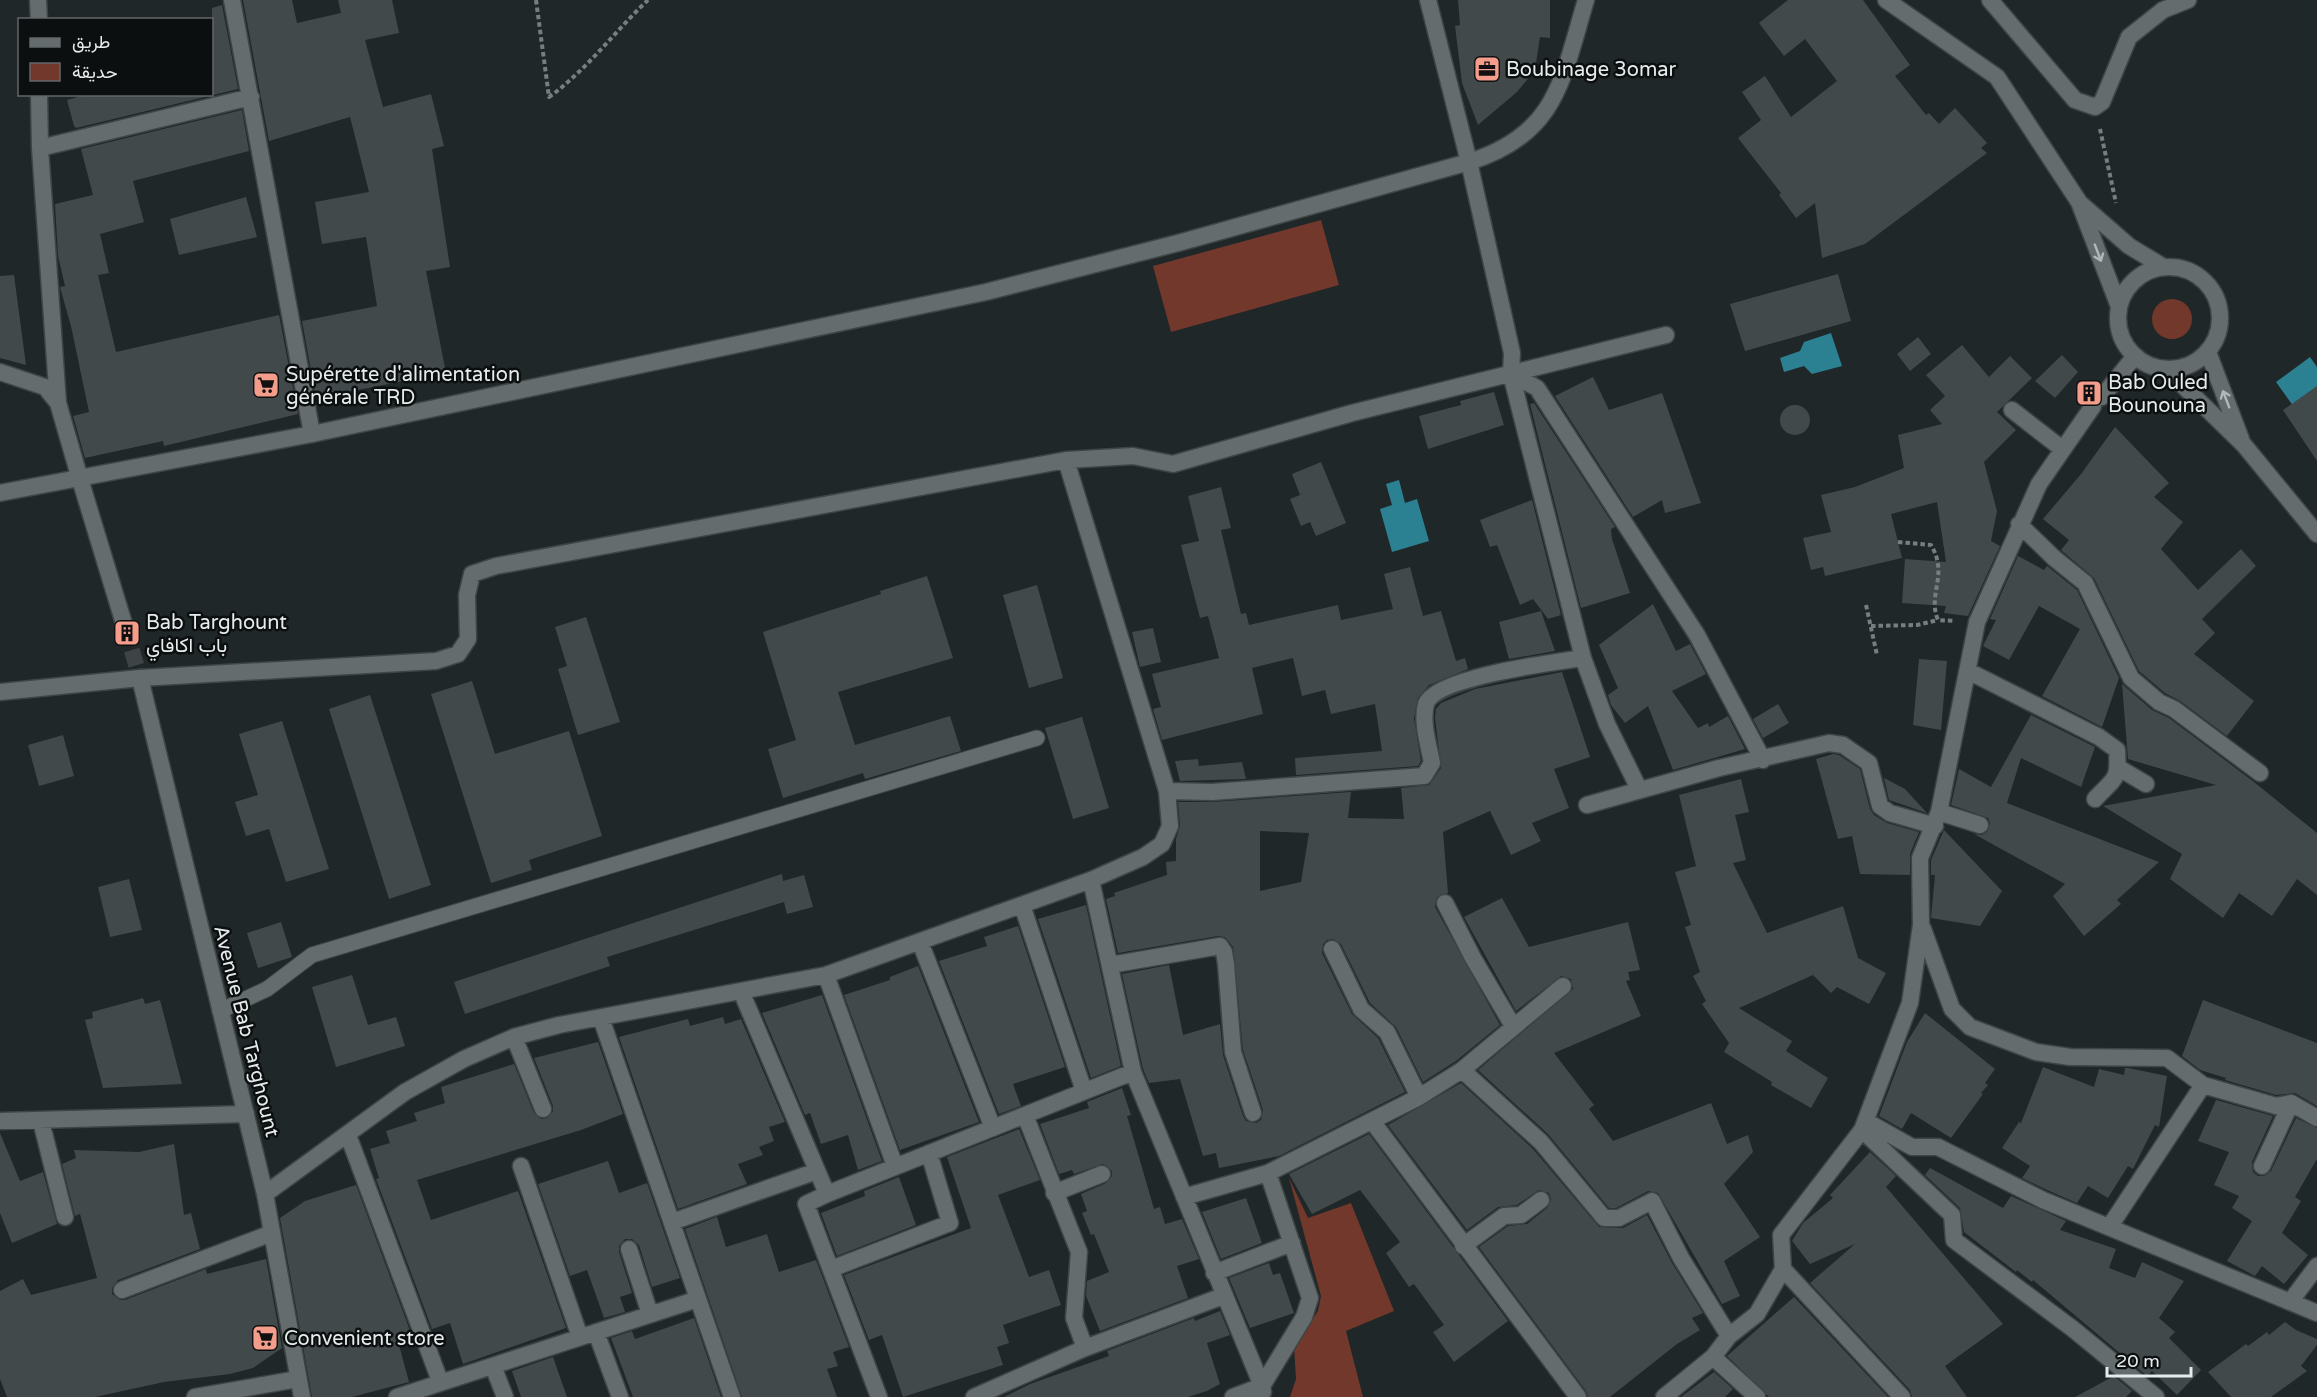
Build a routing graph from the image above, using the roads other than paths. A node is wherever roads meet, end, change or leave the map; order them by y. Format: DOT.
graph roads {
  1 [pos="39,0"];
  2 [pos="232,0"];
  3 [pos="1428,0"];
  4 [pos="1586,0"];
  5 [pos="1886,0"];
  6 [pos="1990,0"];
  7 [pos="2188,0"];
  8 [pos="39,18"];
  9 [pos="39,96"];
  10 [pos="251,97"];
  11 [pos="40,148"];
  12 [pos="1469,162"];
  13 [pos="2079,202"];
  14 [pos="2162,266"];
  15 [pos="2118,304"];
  16 [pos="1666,335"];
  17 [pos="2208,352"];
  18 [pos="2135,356"];
  19 [pos="2166,369"];
  20 [pos="0,372"];
  21 [pos="1511,374"];
  22 [pos="58,403"];
  23 [pos="2012,410"];
  24 [pos="312,434"];
  25 [pos="2244,445"];
  26 [pos="2061,448"];
  27 [pos="1066,460"];
  28 [pos="80,479"];
  29 [pos="0,493"];
  30 [pos="2019,524"];
  31 [pos="2317,534"];
  32 [pos="125,627"];
  33 [pos="1583,658"];
  34 [pos="1968,671"];
  35 [pos="140,678"];
  36 [pos="0,692"];
  37 [pos="1037,738"];
  38 [pos="1763,760"];
  39 [pos="2119,768"];
  40 [pos="2260,772"];
  41 [pos="2146,783"];
  42 [pos="1639,789"];
  43 [pos="1167,791"];
  44 [pos="2095,799"];
  45 [pos="1587,805"];
  46 [pos="1937,819"];
  47 [pos="1980,825"];
  48 [pos="1091,880"];
  49 [pos="1445,903"];
  50 [pos="1022,905"];
  51 [pos="1921,925"];
  52 [pos="920,942"];
  53 [pos="1332,949"];
  54 [pos="1110,965"];
  55 [pos="826,975"];
  56 [pos="1563,986"];
  57 [pos="741,991"];
  58 [pos="220,1011"];
  59 [pos="601,1018"];
  60 [pos="1513,1026"];
  61 [pos="514,1037"];
  62 [pos="1462,1070"];
  63 [pos="1133,1072"];
  64 [pos="2204,1085"];
  65 [pos="1084,1091"];
  66 [pos="1419,1097"];
  67 [pos="2291,1103"];
  68 [pos="543,1109"];
  69 [pos="1253,1113"];
  70 [pos="246,1114"];
  71 [pos="1025,1115"];
  72 [pos="2317,1118"];
  73 [pos="0,1121"];
  74 [pos="41,1121"];
  75 [pos="1372,1121"];
  76 [pos="1864,1126"];
  77 [pos="993,1128"];
  78 [pos="348,1135"];
  79 [pos="928,1154"];
  80 [pos="521,1166"];
  81 [pos="895,1166"];
  82 [pos="2262,1166"];
  83 [pos="818,1171"];
  84 [pos="1268,1173"];
  85 [pos="1102,1174"];
  86 [pos="1054,1193"];
  87 [pos="265,1194"];
  88 [pos="828,1194"];
  89 [pos="1184,1197"];
  90 [pos="1541,1200"];
  91 [pos="66,1217"];
  92 [pos="672,1222"];
  93 [pos="2110,1226"];
  94 [pos="272,1233"];
  95 [pos="1292,1243"];
  96 [pos="1463,1246"];
  97 [pos="629,1250"];
  98 [pos="2317,1266"];
  99 [pos="831,1269"];
  100 [pos="1783,1269"];
  101 [pos="1214,1273"];
  102 [pos="122,1290"];
  103 [pos="1223,1296"];
  104 [pos="698,1299"];
  105 [pos="2290,1302"];
  106 [pos="2317,1313"];
  107 [pos="650,1314"];
  108 [pos="588,1335"];
  109 [pos="1729,1336"];
  110 [pos="1085,1348"];
  111 [pos="1713,1358"];
  112 [pos="493,1366"];
  113 [pos="298,1379"];
  114 [pos="1011,1380"];
  115 [pos="440,1381"];
  116 [pos="1263,1391"];
  117 [pos="195,1397"];
  118 [pos="302,1397"];
  119 [pos="397,1397"];
  120 [pos="505,1397"];
  121 [pos="620,1397"];
  122 [pos="732,1397"];
  123 [pos="879,1397"];
  124 [pos="974,1397"];
  125 [pos="998,1397"];
  126 [pos="1233,1397"];
  127 [pos="1578,1397"];
  128 [pos="1664,1397"];
  129 [pos="1757,1397"];
  130 [pos="1902,1397"];
  131 [pos="2156,1397"];
  1 -- 8 [label="street"];
  2 -- 10 [label="street"];
  3 -- 12 [label="street"];
  4 -- 12 [label="street"];
  5 -- 13 [label="street"];
  6 -- 7 [label="street"];
  9 -- 11 [label="street"];
  10 -- 11 [label="street"];
  10 -- 24 [label="street"];
  11 -- 22 [label="street"];
  12 -- 21 [label="street"];
  12 -- 24 [label="street"];
  13 -- 14 [label="street"];
  13 -- 15 [label="street, one-way"];
  14 -- 15 [label="street"];
  14 -- 17 [label="street"];
  15 -- 18 [label="street"];
  16 -- 21 [label="street"];
  17 -- 19 [label="street"];
  25 -- 17 [label="street, one-way"];
  18 -- 19 [label="street"];
  18 -- 26 [label="street"];
  19 -- 25 [label="street"];
  20 -- 22 [label="street"];
  21 -- 27 [label="street"];
  21 -- 33 [label="street"];
  21 -- 38 [label="street"];
  22 -- 28 [label="street"];
  23 -- 26 [label="street"];
  24 -- 28 [label="street"];
  25 -- 31 [label="street"];
  26 -- 30 [label="street"];
  27 -- 35 [label="street"];
  27 -- 43 [label="street"];
  28 -- 29 [label="street"];
  28 -- 32 [label="street"];
  30 -- 34 [label="street"];
  30 -- 40 [label="street"];
  33 -- 42 [label="street"];
  33 -- 43 [label="street"];
  34 -- 39 [label="street"];
  34 -- 46 [label="street"];
  35 -- 36 [label="street"];
  35 -- 58 [label="street, Avenue Bab Targhount"];
  37 -- 58 [label="lane"];
  38 -- 42 [label="street"];
  38 -- 46 [label="street"];
  39 -- 41 [label="street"];
  39 -- 44 [label="street"];
  42 -- 45 [label="street"];
  43 -- 48 [label="street"];
  46 -- 47 [label="street"];
  46 -- 51 [label="street"];
  48 -- 50 [label="street"];
  48 -- 54 [label="street"];
  49 -- 60 [label="street"];
  50 -- 52 [label="street"];
  50 -- 65 [label="street"];
  51 -- 64 [label="street"];
  51 -- 76 [label="street"];
  52 -- 55 [label="street"];
  52 -- 77 [label="street"];
  53 -- 66 [label="street"];
  54 -- 63 [label="street"];
  54 -- 69 [label="street"];
  55 -- 57 [label="street"];
  55 -- 81 [label="street"];
  56 -- 60 [label="street"];
  57 -- 59 [label="street"];
  57 -- 83 [label="street"];
  58 -- 70 [label="street, Avenue Bab Targhount"];
  59 -- 61 [label="street"];
  59 -- 92 [label="street"];
  60 -- 62 [label="street"];
  61 -- 68 [label="street"];
  61 -- 78 [label="street"];
  62 -- 66 [label="street"];
  62 -- 109 [label="street"];
  63 -- 65 [label="street"];
  63 -- 89 [label="street"];
  64 -- 67 [label="street"];
  64 -- 93 [label="street"];
  65 -- 71 [label="street"];
  66 -- 75 [label="street"];
  67 -- 72 [label="street"];
  67 -- 82 [label="street"];
  70 -- 74 [label="street"];
  70 -- 87 [label="street, Avenue Bab Targhount"];
  71 -- 77 [label="street"];
  71 -- 86 [label="street"];
  73 -- 74 [label="street"];
  74 -- 91 [label="street"];
  75 -- 84 [label="street"];
  75 -- 96 [label="street"];
  76 -- 93 [label="street"];
  76 -- 100 [label="street"];
  76 -- 131 [label="street"];
  77 -- 79 [label="street"];
  78 -- 87 [label="street"];
  78 -- 115 [label="street"];
  79 -- 81 [label="street"];
  79 -- 99 [label="street"];
  80 -- 108 [label="street"];
  81 -- 88 [label="street"];
  83 -- 88 [label="street"];
  83 -- 92 [label="street"];
  84 -- 89 [label="street"];
  84 -- 95 [label="street"];
  85 -- 86 [label="street"];
  86 -- 110 [label="street"];
  87 -- 94 [label="street, Avenue Bab Targhount"];
  88 -- 99 [label="street"];
  89 -- 101 [label="street"];
  90 -- 96 [label="street"];
  92 -- 104 [label="street"];
  93 -- 105 [label="street"];
  94 -- 102 [label="street"];
  94 -- 113 [label="street, Avenue Bab Targhount"];
  95 -- 101 [label="street"];
  95 -- 116 [label="street"];
  96 -- 127 [label="street"];
  97 -- 107 [label="street"];
  98 -- 105 [label="street"];
  99 -- 123 [label="street"];
  100 -- 109 [label="street"];
  100 -- 130 [label="street"];
  101 -- 103 [label="street"];
  103 -- 110 [label="street"];
  103 -- 116 [label="street"];
  104 -- 107 [label="street"];
  104 -- 122 [label="street"];
  105 -- 106 [label="street"];
  107 -- 108 [label="street"];
  108 -- 112 [label="street"];
  108 -- 121 [label="street"];
  109 -- 111 [label="street"];
  110 -- 114 [label="street"];
  111 -- 128 [label="street"];
  111 -- 129 [label="street"];
  112 -- 115 [label="street"];
  112 -- 120 [label="street"];
  113 -- 117 [label="street"];
  113 -- 118 [label="street, Avenue Bab Targhount"];
  114 -- 124 [label="street"];
  114 -- 125 [label="street"];
  115 -- 119 [label="street"];
  116 -- 126 [label="street"];
}
